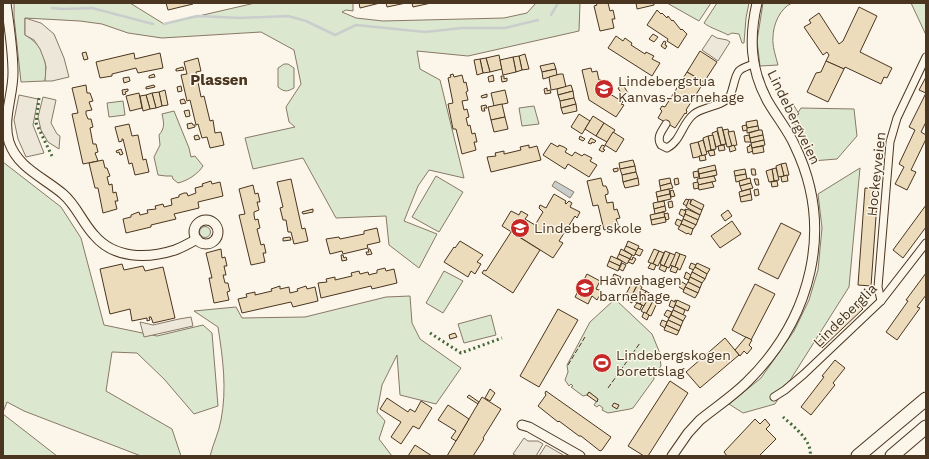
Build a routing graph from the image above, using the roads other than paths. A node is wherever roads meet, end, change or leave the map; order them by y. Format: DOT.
graph roads {
  1 [pos="6,3"];
  2 [pos="757,3"];
  3 [pos="926,57"];
  4 [pos="754,64"];
  5 [pos="666,124"];
  6 [pos="197,239"];
  7 [pos="926,244"];
  8 [pos="881,301"];
  9 [pos="774,397"];
  10 [pos="926,399"];
  11 [pos="522,425"];
  12 [pos="926,427"];
  13 [pos="580,456"];
  14 [pos="672,456"];
  15 [pos="858,456"];
  16 [pos="892,456"];
  1 -- 6 [label="street"];
  2 -- 4 [label="street, Lindebergveien"];
  3 -- 8 [label="street, Hockeyveien"];
  4 -- 5 [label="street"];
  4 -- 14 [label="street, Lindebergveien"];
  7 -- 8 [label="street, Lindeberglia"];
  8 -- 9 [label="street, Lindeberglia"];
  10 -- 15 [label="highway"];
  11 -- 13 [label="street"];
  12 -- 16 [label="highway"];
}
